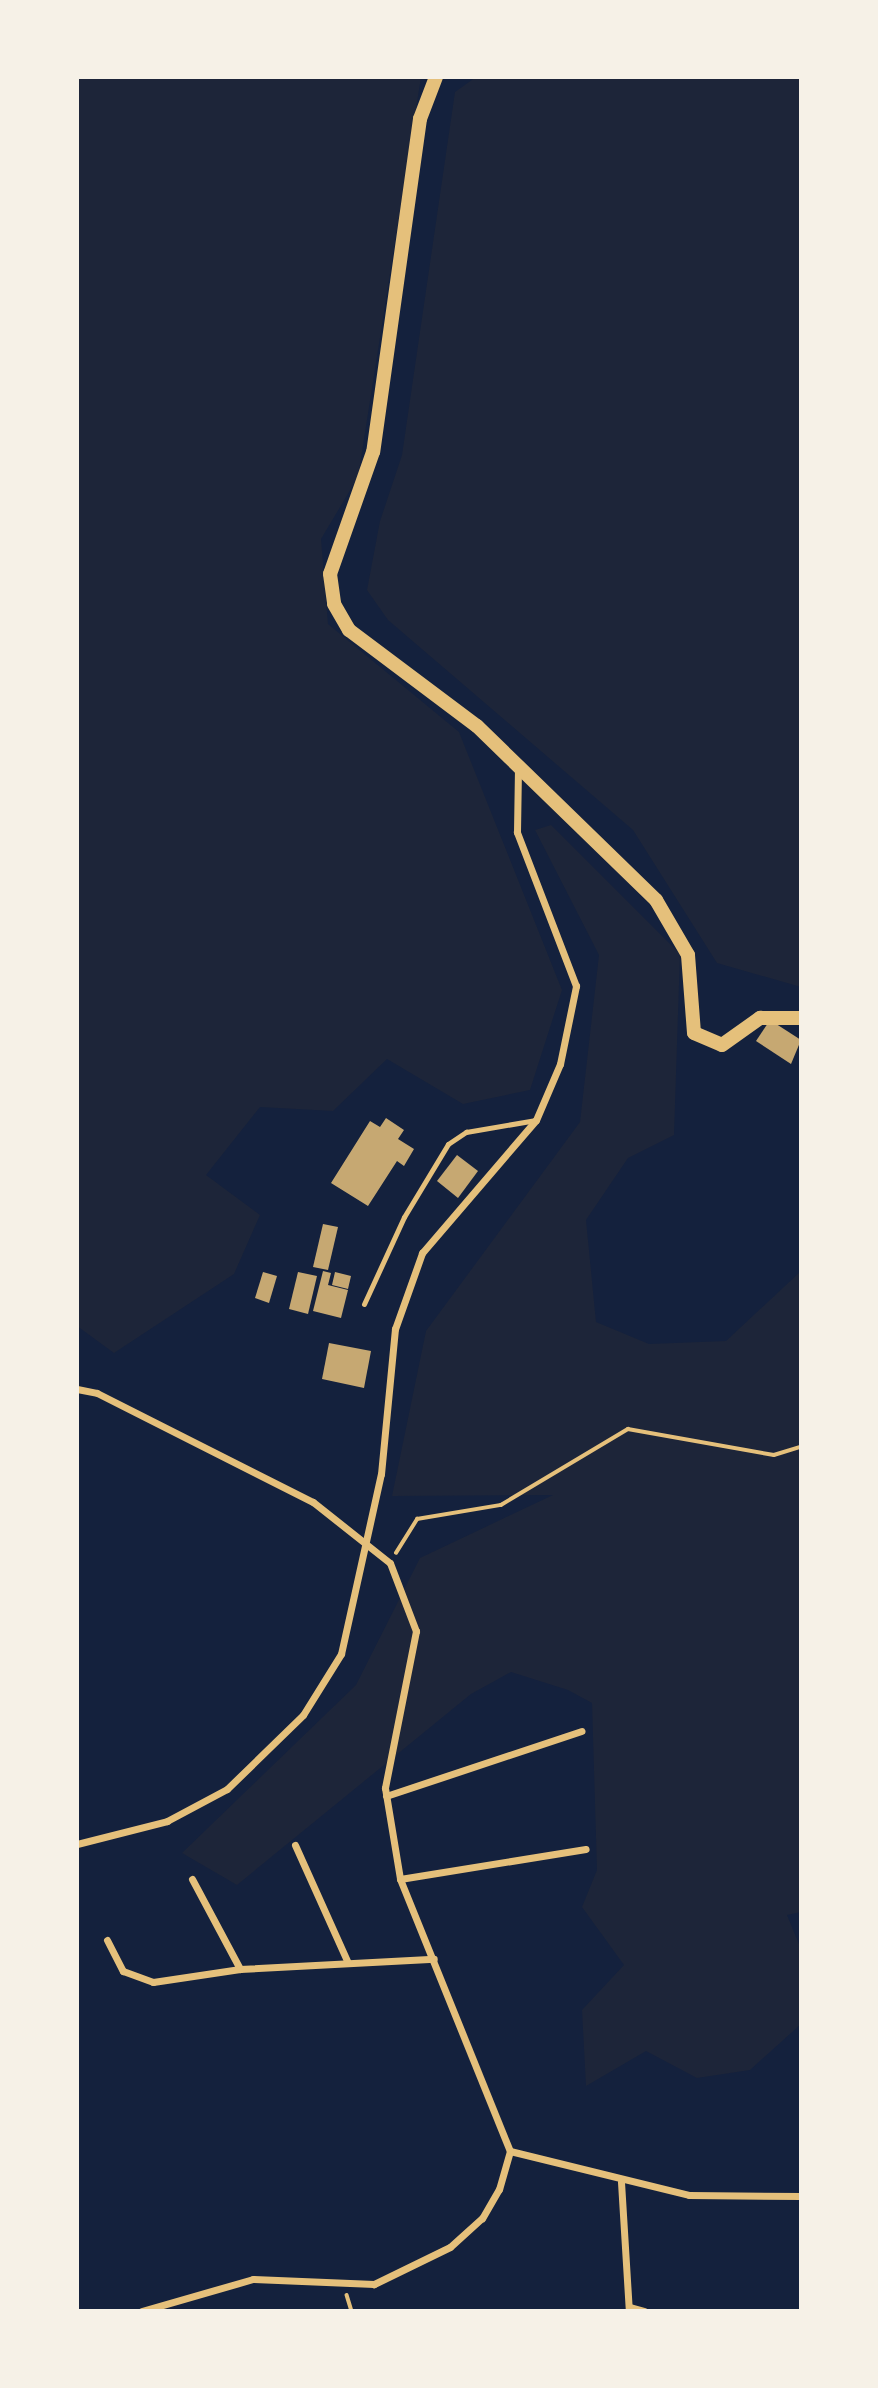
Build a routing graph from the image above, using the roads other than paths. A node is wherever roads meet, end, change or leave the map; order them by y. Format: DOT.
graph roads {
  1 [pos="436,77"];
  2 [pos="518,766"];
  3 [pos="801,1018"];
  4 [pos="536,1120"];
  5 [pos="364,1304"];
  6 [pos="77,1389"];
  7 [pos="366,1545"];
  8 [pos="581,1731"];
  9 [pos="386,1796"];
  10 [pos="77,1844"];
  11 [pos="295,1845"];
  12 [pos="586,1849"];
  13 [pos="192,1879"];
  14 [pos="400,1879"];
  15 [pos="107,1940"];
  16 [pos="434,1959"];
  17 [pos="348,1964"];
  18 [pos="240,1969"];
  19 [pos="510,2151"];
  20 [pos="621,2182"];
  21 [pos="801,2196"];
  22 [pos="629,2309"];
  23 [pos="142,2311"];
  24 [pos="644,2311"];
  1 -- 2 [label="main road"];
  2 -- 3 [label="main road"];
  2 -- 4 [label="street"];
  4 -- 5 [label="lane"];
  4 -- 7 [label="street"];
  6 -- 7 [label="street"];
  7 -- 9 [label="street"];
  7 -- 10 [label="street"];
  8 -- 9 [label="street"];
  9 -- 14 [label="street"];
  11 -- 17 [label="street"];
  12 -- 14 [label="street"];
  13 -- 18 [label="street"];
  14 -- 16 [label="street"];
  15 -- 18 [label="street"];
  16 -- 17 [label="street"];
  16 -- 19 [label="street"];
  17 -- 18 [label="street"];
  19 -- 20 [label="street"];
  19 -- 23 [label="street"];
  20 -- 21 [label="street"];
  20 -- 22 [label="street"];
  22 -- 24 [label="street"];
}
